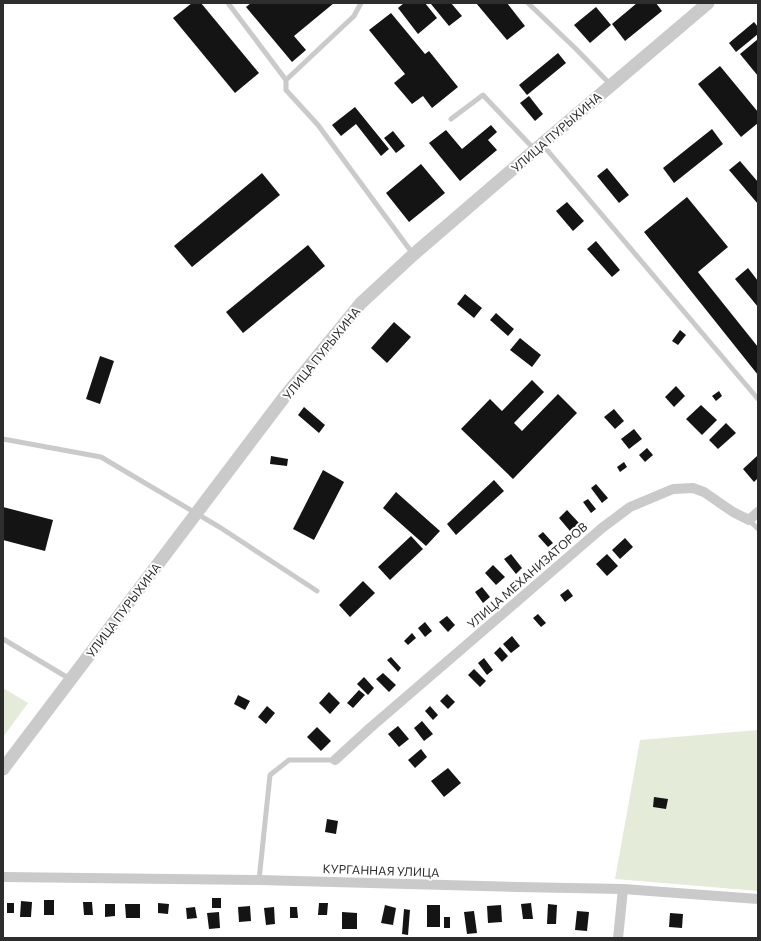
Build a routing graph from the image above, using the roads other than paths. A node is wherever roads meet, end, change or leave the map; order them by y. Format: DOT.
graph roads {
  1 [pos="228,3"];
  2 [pos="361,3"];
  3 [pos="528,3"];
  4 [pos="708,3"];
  5 [pos="286,80"];
  6 [pos="611,85"];
  7 [pos="451,119"];
  8 [pos="538,147"];
  9 [pos="414,254"];
  10 [pos="758,400"];
  11 [pos="3,440"];
  12 [pos="758,512"];
  13 [pos="196,514"];
  14 [pos="749,520"];
  15 [pos="758,529"];
  16 [pos="317,591"];
  17 [pos="3,639"];
  18 [pos="71,679"];
  19 [pos="335,760"];
  20 [pos="3,769"];
  21 [pos="3,877"];
  22 [pos="259,880"];
  23 [pos="623,889"];
  24 [pos="758,899"];
  25 [pos="618,938"];
  1 -- 5 [label="lane"];
  2 -- 5 [label="lane"];
  3 -- 6 [label="lane"];
  4 -- 6 [label="street, УЛИЦА ПУРЫХИНА"];
  5 -- 9 [label="lane"];
  6 -- 8 [label="street, УЛИЦА ПУРЫХИНА"];
  7 -- 8 [label="lane"];
  8 -- 9 [label="street, УЛИЦА ПУРЫХИНА"];
  8 -- 10 [label="lane"];
  9 -- 13 [label="street, УЛИЦА ПУРЫХИНА"];
  11 -- 13 [label="lane"];
  12 -- 14 [label="street"];
  13 -- 16 [label="lane"];
  13 -- 18 [label="street, УЛИЦА ПУРЫХИНА"];
  14 -- 15 [label="lane"];
  14 -- 19 [label="street, УЛИЦА МЕХАНИЗАТОРОВ"];
  17 -- 18 [label="lane"];
  18 -- 20 [label="street, УЛИЦА ПУРЫХИНА"];
  19 -- 22 [label="lane"];
  21 -- 22 [label="street, КУРГАННАЯ УЛИЦА"];
  22 -- 23 [label="street, КУРГАННАЯ УЛИЦА"];
  23 -- 24 [label="street, КУРГАННАЯ УЛИЦА"];
  23 -- 25 [label="street"];
}
